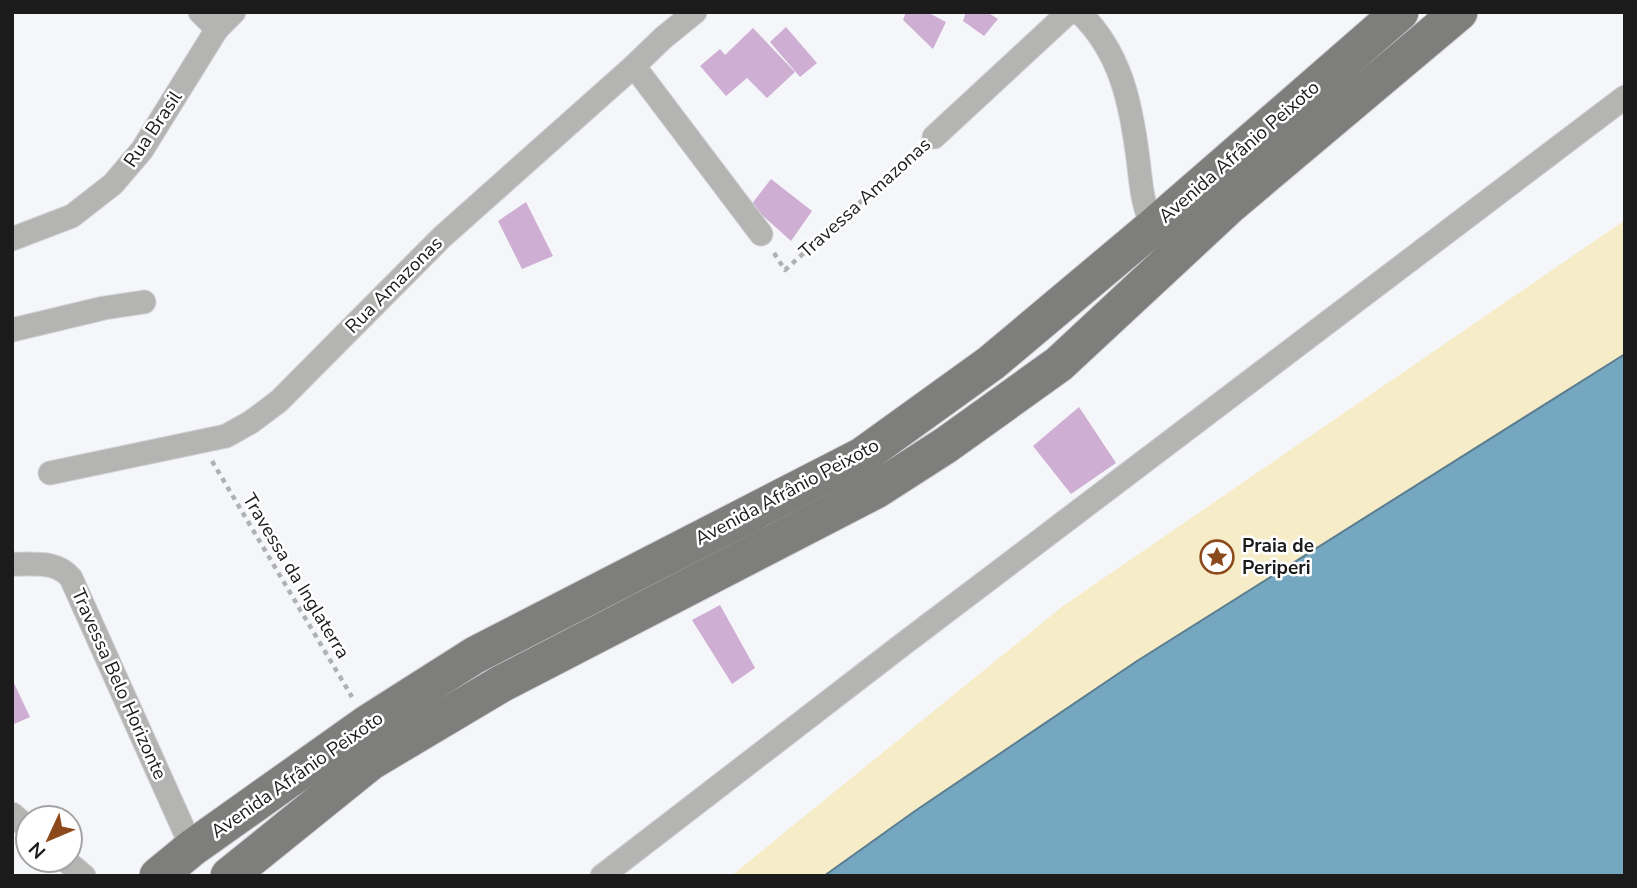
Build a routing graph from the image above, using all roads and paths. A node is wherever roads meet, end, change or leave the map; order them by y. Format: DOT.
graph roads {
  1 [pos="200,12"];
  2 [pos="234,12"];
  3 [pos="695,12"];
  4 [pos="1069,12"];
  5 [pos="1079,12"];
  6 [pos="1400,12"];
  7 [pos="1459,12"];
  8 [pos="217,29"];
  9 [pos="635,66"];
  10 [pos="1625,97"];
  11 [pos="934,137"];
  12 [pos="1153,227"];
  13 [pos="761,234"];
  14 [pos="12,239"];
  15 [pos="144,302"];
  16 [pos="12,330"];
  17 [pos="201,442"];
  18 [pos="50,473"];
  19 [pos="12,564"];
  20 [pos="368,723"];
  21 [pos="192,848"];
  22 [pos="158,876"];
  23 [pos="229,876"];
  24 [pos="603,876"];
  1 -- 8 [label="street"];
  2 -- 8 [label="street, Rua Brasil"];
  3 -- 9 [label="street, Rua Amazonas"];
  4 -- 11 [label="street, Travessa Amazonas"];
  5 -- 12 [label="street"];
  6 -- 12 [label="main road, Avenida Afrânio Peixoto"];
  7 -- 23 [label="main road, Avenida Afrânio Peixoto"];
  8 -- 14 [label="street, Rua Brasil"];
  9 -- 13 [label="street"];
  9 -- 17 [label="street, Rua Amazonas"];
  10 -- 24 [label="street"];
  11 -- 13 [label="path, Travessa Amazonas"];
  12 -- 20 [label="main road, Avenida Afrânio Peixoto"];
  15 -- 16 [label="street"];
  17 -- 18 [label="street, Rua Amazonas"];
  17 -- 20 [label="path, Travessa da Inglaterra"];
  19 -- 21 [label="street, Travessa Belo Horizonte"];
  20 -- 21 [label="main road, Avenida Afrânio Peixoto"];
  21 -- 22 [label="main road, Avenida Afrânio Peixoto"];
}
